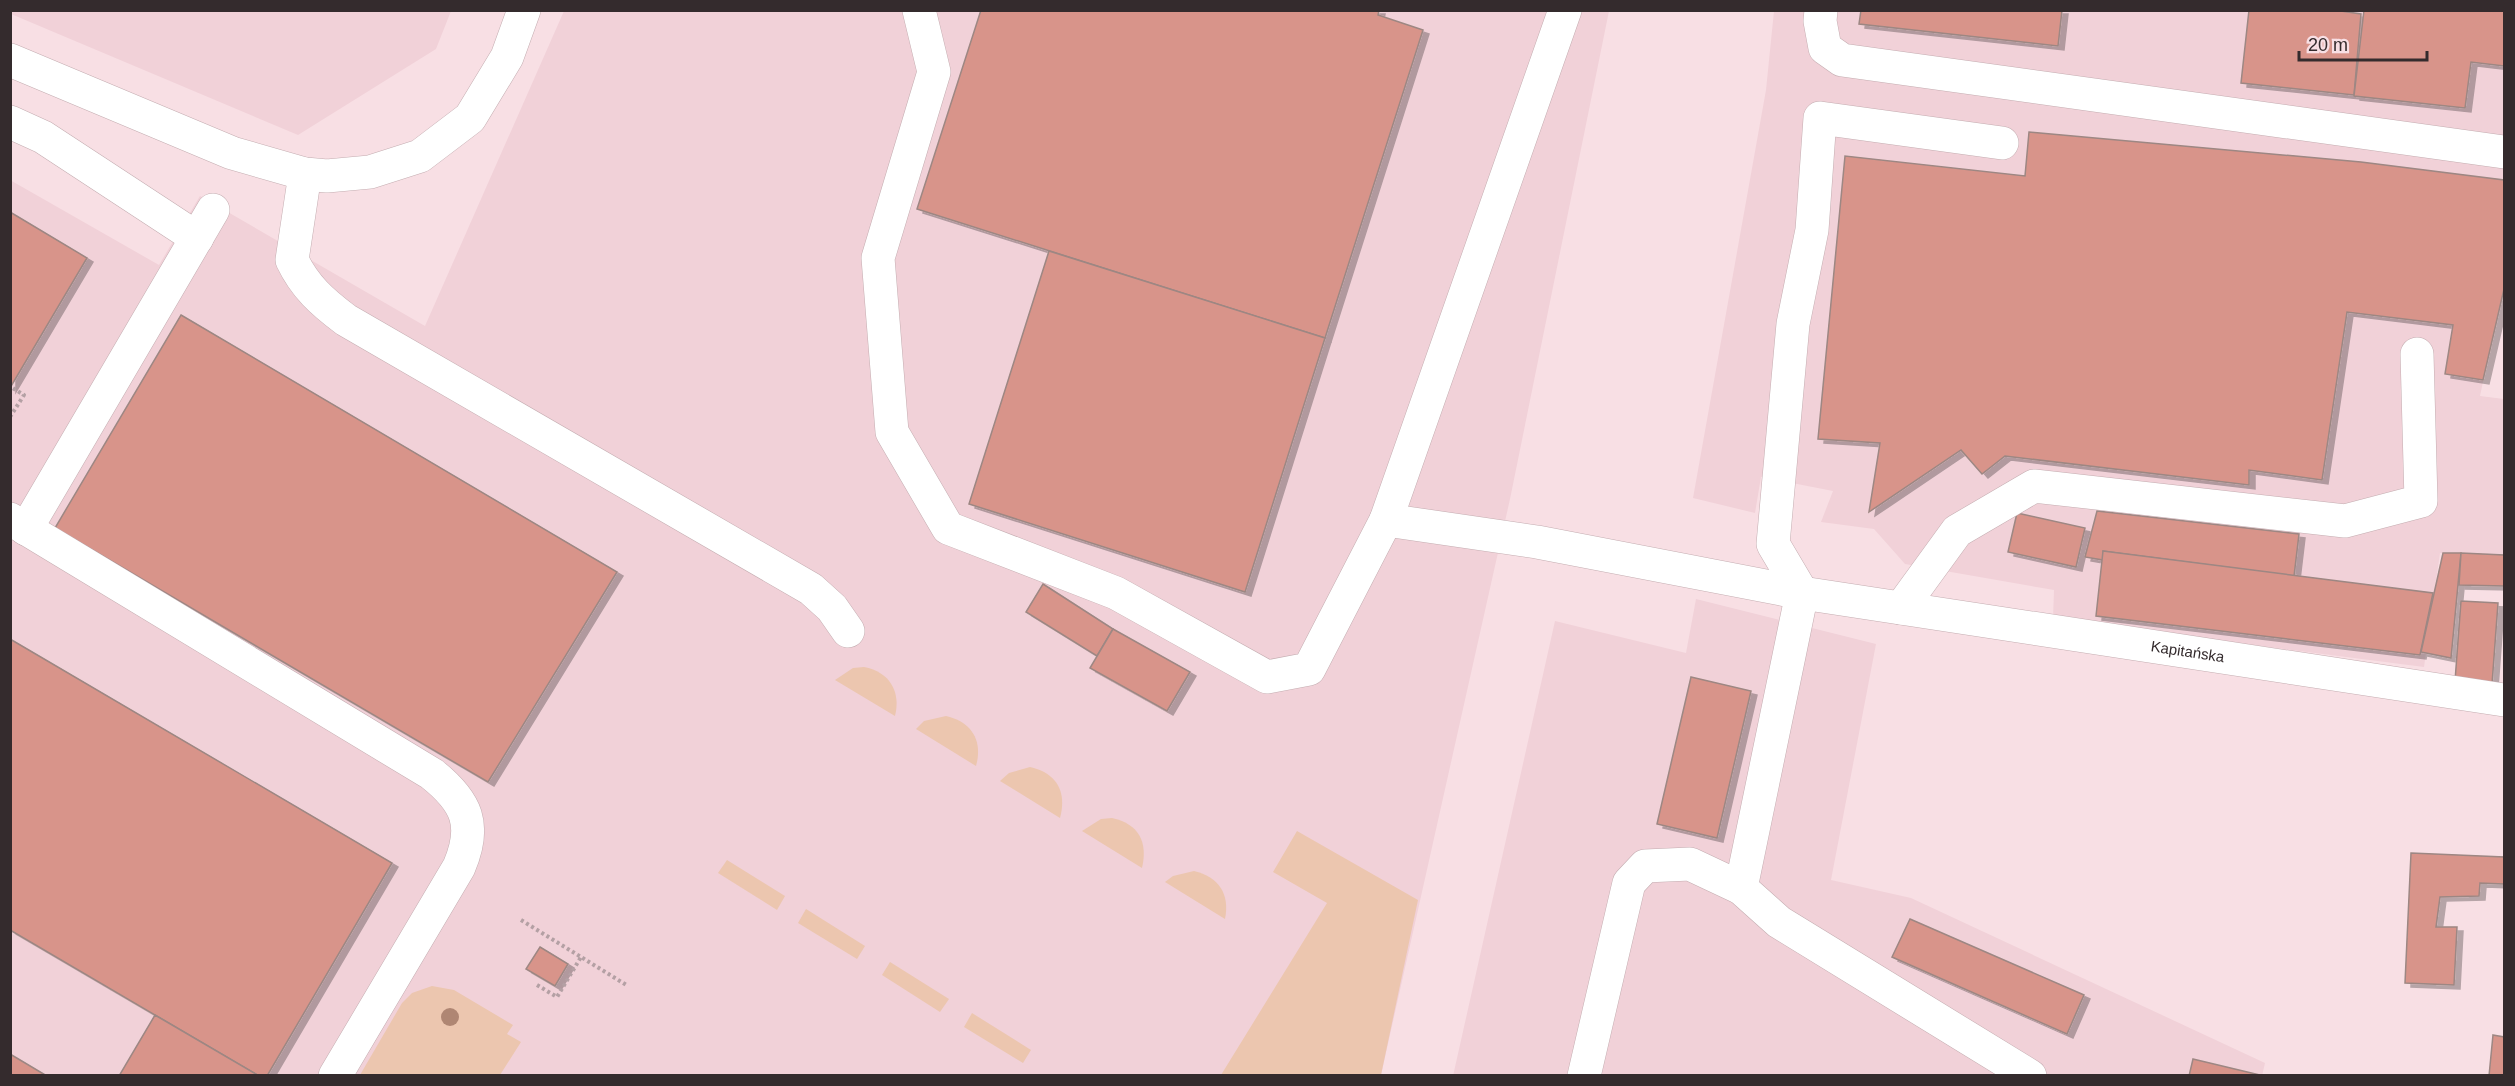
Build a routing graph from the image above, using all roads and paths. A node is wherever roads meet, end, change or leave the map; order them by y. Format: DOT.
graph roads {
  1 [pos="524,10"];
  2 [pos="919,10"];
  3 [pos="1565,10"];
  4 [pos="1821,10"];
  5 [pos="10,60"];
  6 [pos="10,122"];
  7 [pos="2002,142"];
  8 [pos="2505,152"];
  9 [pos="305,174"];
  10 [pos="213,210"];
  11 [pos="197,238"];
  12 [pos="2417,354"];
  13 [pos="11,387"];
  14 [pos="10,417"];
  15 [pos="1386,520"];
  16 [pos="18,524"];
  17 [pos="1802,593"];
  18 [pos="1886,606"];
  19 [pos="848,631"];
  20 [pos="2505,700"];
  21 [pos="1741,888"];
  22 [pos="521,920"];
  23 [pos="581,957"];
  24 [pos="537,985"];
  25 [pos="628,986"];
  26 [pos="335,1076"];
  27 [pos="1584,1076"];
  28 [pos="2030,1076"];
  1 -- 9 [label="street"];
  2 -- 15 [label="street"];
  3 -- 15 [label="street"];
  4 -- 8 [label="street"];
  5 -- 9 [label="street"];
  6 -- 11 [label="street"];
  7 -- 17 [label="street"];
  9 -- 19 [label="street"];
  10 -- 11 [label="street"];
  11 -- 16 [label="street"];
  12 -- 18 [label="street"];
  13 -- 14 [label="path"];
  15 -- 17 [label="street, Kapitańska"];
  16 -- 26 [label="street"];
  17 -- 18 [label="street, Kapitańska"];
  17 -- 21 [label="street"];
  18 -- 20 [label="street, Kapitańska"];
  21 -- 27 [label="street"];
  21 -- 28 [label="street"];
  22 -- 23 [label="path"];
  23 -- 24 [label="path"];
  23 -- 25 [label="path"];
}
